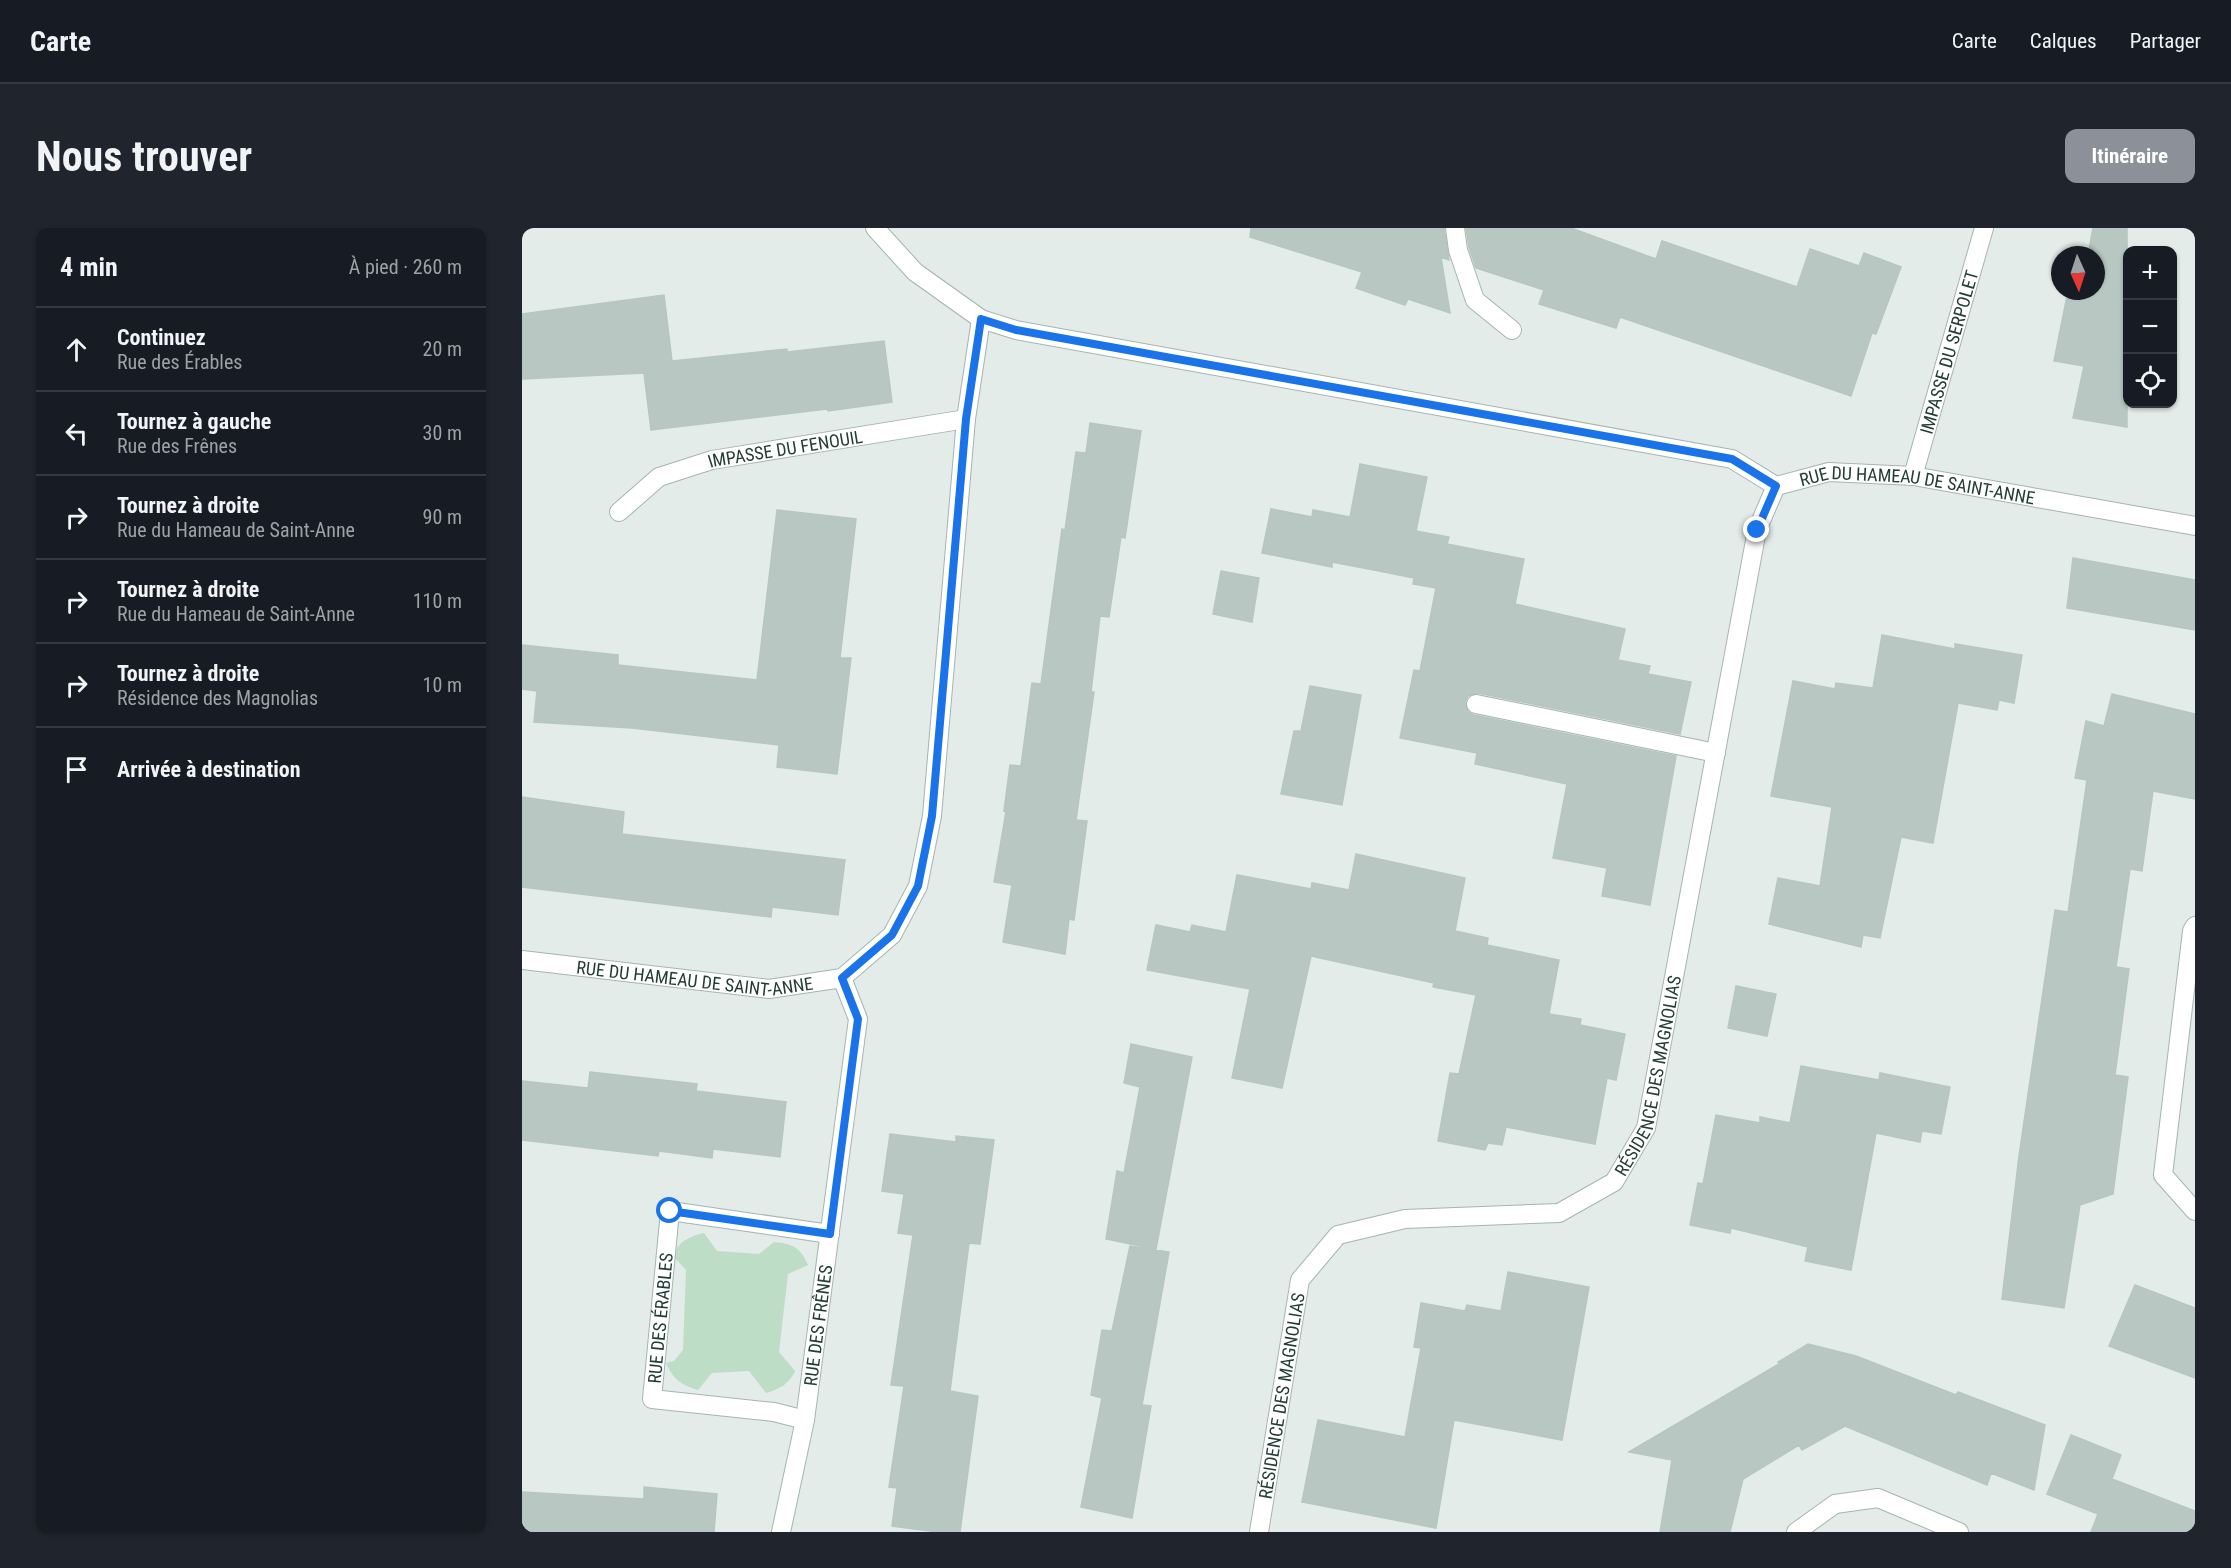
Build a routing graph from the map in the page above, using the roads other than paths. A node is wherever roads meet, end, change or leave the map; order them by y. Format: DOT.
graph roads {
  1 [pos="875,228"];
  2 [pos="1455,228"];
  3 [pos="1984,228"];
  4 [pos="981,319"];
  5 [pos="1512,330"];
  6 [pos="966,419"];
  7 [pos="1913,476"];
  8 [pos="1776,486"];
  9 [pos="619,512"];
  10 [pos="2195,526"];
  11 [pos="1476,704"];
  12 [pos="1716,753"];
  13 [pos="2195,926"];
  14 [pos="522,960"];
  15 [pos="842,978"];
  16 [pos="2195,1211"];
  17 [pos="830,1234"];
  18 [pos="805,1420"];
  19 [pos="781,1532"];
  20 [pos="1259,1532"];
  21 [pos="1796,1532"];
  22 [pos="1959,1532"];
  1 -- 4 [label="street, RUE DU HAMEAU DE SAINT-ANNE"];
  2 -- 5 [label="street"];
  3 -- 7 [label="street, IMPASSE DU SERPOLET"];
  4 -- 6 [label="street"];
  4 -- 8 [label="street, RUE DU HAMEAU DE SAINT-ANNE"];
  6 -- 9 [label="street, IMPASSE DU FENOUIL"];
  6 -- 15 [label="street"];
  7 -- 8 [label="street, RUE DU HAMEAU DE SAINT-ANNE"];
  7 -- 10 [label="street, RUE DU HAMEAU DE SAINT-ANNE"];
  8 -- 12 [label="street, RÉSIDENCE DES MAGNOLIAS"];
  11 -- 12 [label="street"];
  12 -- 20 [label="street, RÉSIDENCE DES MAGNOLIAS"];
  13 -- 16 [label="street"];
  14 -- 15 [label="street, RUE DU HAMEAU DE SAINT-ANNE"];
  15 -- 17 [label="street, RUE DES FRÊNES"];
  17 -- 18 [label="street, RUE DES FRÊNES"];
  17 -- 18 [label="street, RUE DES ÉRABLES"];
  18 -- 19 [label="street, RUE DES FRÊNES"];
  21 -- 22 [label="street"];
}
